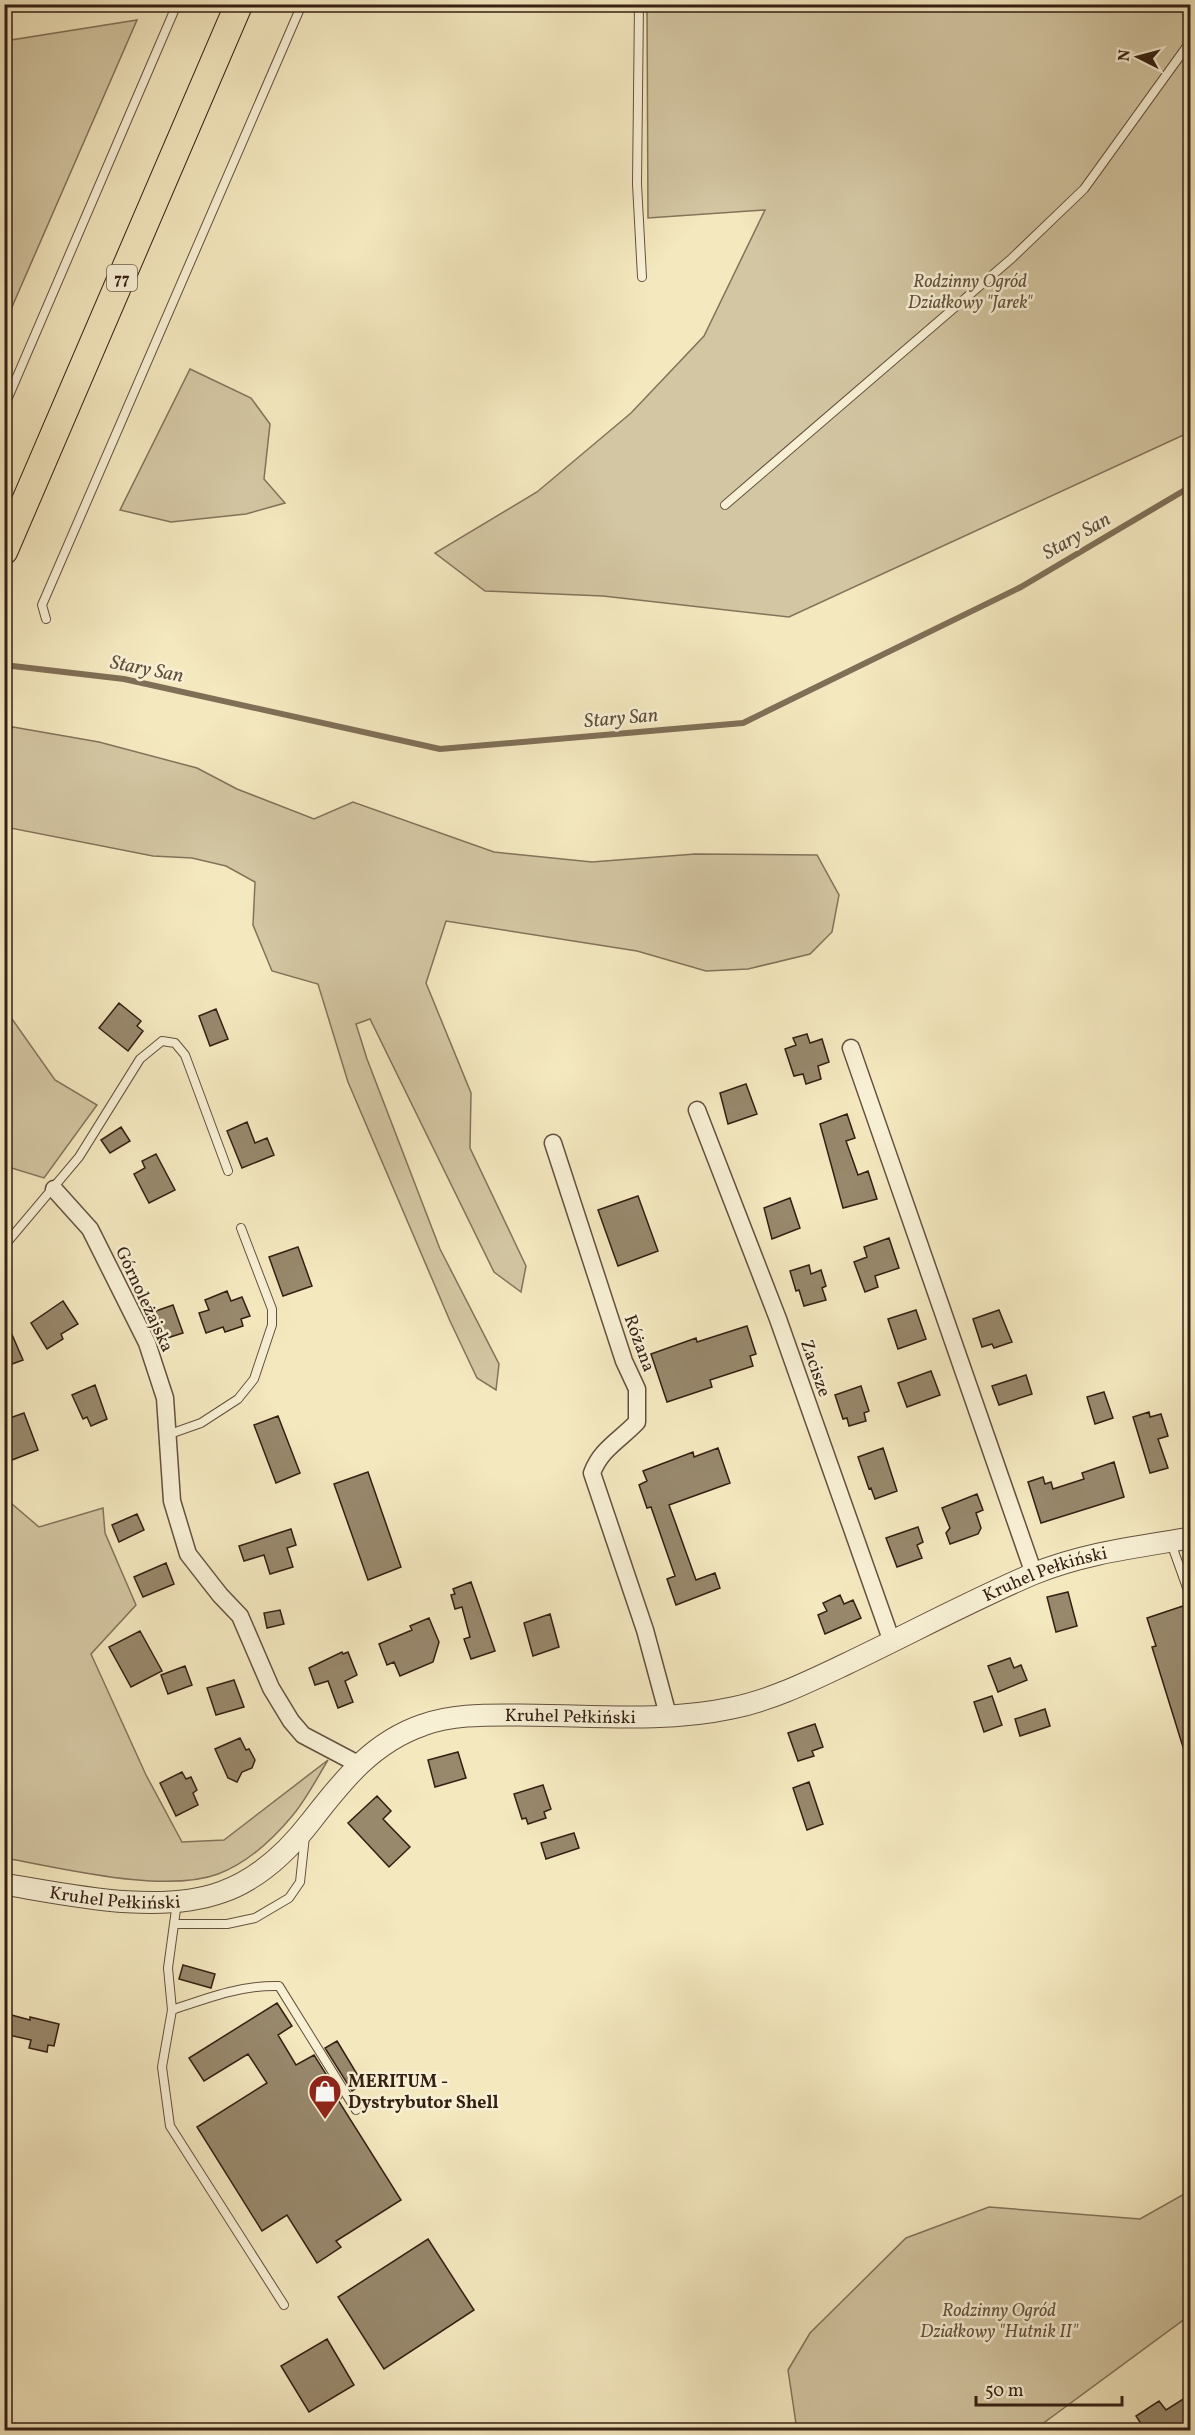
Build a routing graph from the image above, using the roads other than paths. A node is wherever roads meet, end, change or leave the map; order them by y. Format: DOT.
graph roads {
  1 [pos="177,4"];
  2 [pos="239,4"];
  3 [pos="302,4"];
  4 [pos="639,4"];
  5 [pos="1191,42"];
  6 [pos="642,277"];
  7 [pos="4,407"];
  8 [pos="725,505"];
  9 [pos="4,551"];
  10 [pos="46,619"];
  11 [pos="851,1048"];
  12 [pos="697,1110"];
  13 [pos="553,1143"];
  14 [pos="228,1171"];
  15 [pos="54,1189"];
  16 [pos="241,1228"];
  17 [pos="4,1246"];
  18 [pos="167,1435"];
  19 [pos="1180,1540"];
  20 [pos="1035,1574"];
  21 [pos="1191,1596"];
  22 [pos="892,1642"];
  23 [pos="668,1715"];
  24 [pos="358,1764"];
  25 [pos="307,1827"];
  26 [pos="4,1884"];
  27 [pos="177,1901"];
  28 [pos="174,1924"];
  29 [pos="172,2010"];
  30 [pos="356,2110"];
  31 [pos="284,2306"];
  1 -- 7 [label="lane"];
  2 -- 9 [label="main road, 77"];
  3 -- 10 [label="lane"];
  4 -- 6 [label="lane"];
  5 -- 8 [label="lane"];
  11 -- 20 [label="street"];
  12 -- 22 [label="street, Zacisze"];
  13 -- 23 [label="street, Różana"];
  14 -- 15 [label="lane"];
  15 -- 17 [label="lane"];
  15 -- 18 [label="street, Górnoleżajska"];
  16 -- 18 [label="lane"];
  18 -- 24 [label="street, Górnoleżajska"];
  19 -- 20 [label="street, Kruhel Pełkiński"];
  19 -- 21 [label="lane"];
  20 -- 22 [label="street, Kruhel Pełkiński"];
  22 -- 23 [label="street, Kruhel Pełkiński"];
  23 -- 24 [label="street, Kruhel Pełkiński"];
  24 -- 25 [label="street, Kruhel Pełkiński"];
  25 -- 27 [label="street, Kruhel Pełkiński"];
  25 -- 28 [label="lane"];
  26 -- 27 [label="street, Kruhel Pełkiński"];
  27 -- 28 [label="lane"];
  28 -- 29 [label="lane"];
  29 -- 30 [label="lane"];
  29 -- 31 [label="lane"];
}
